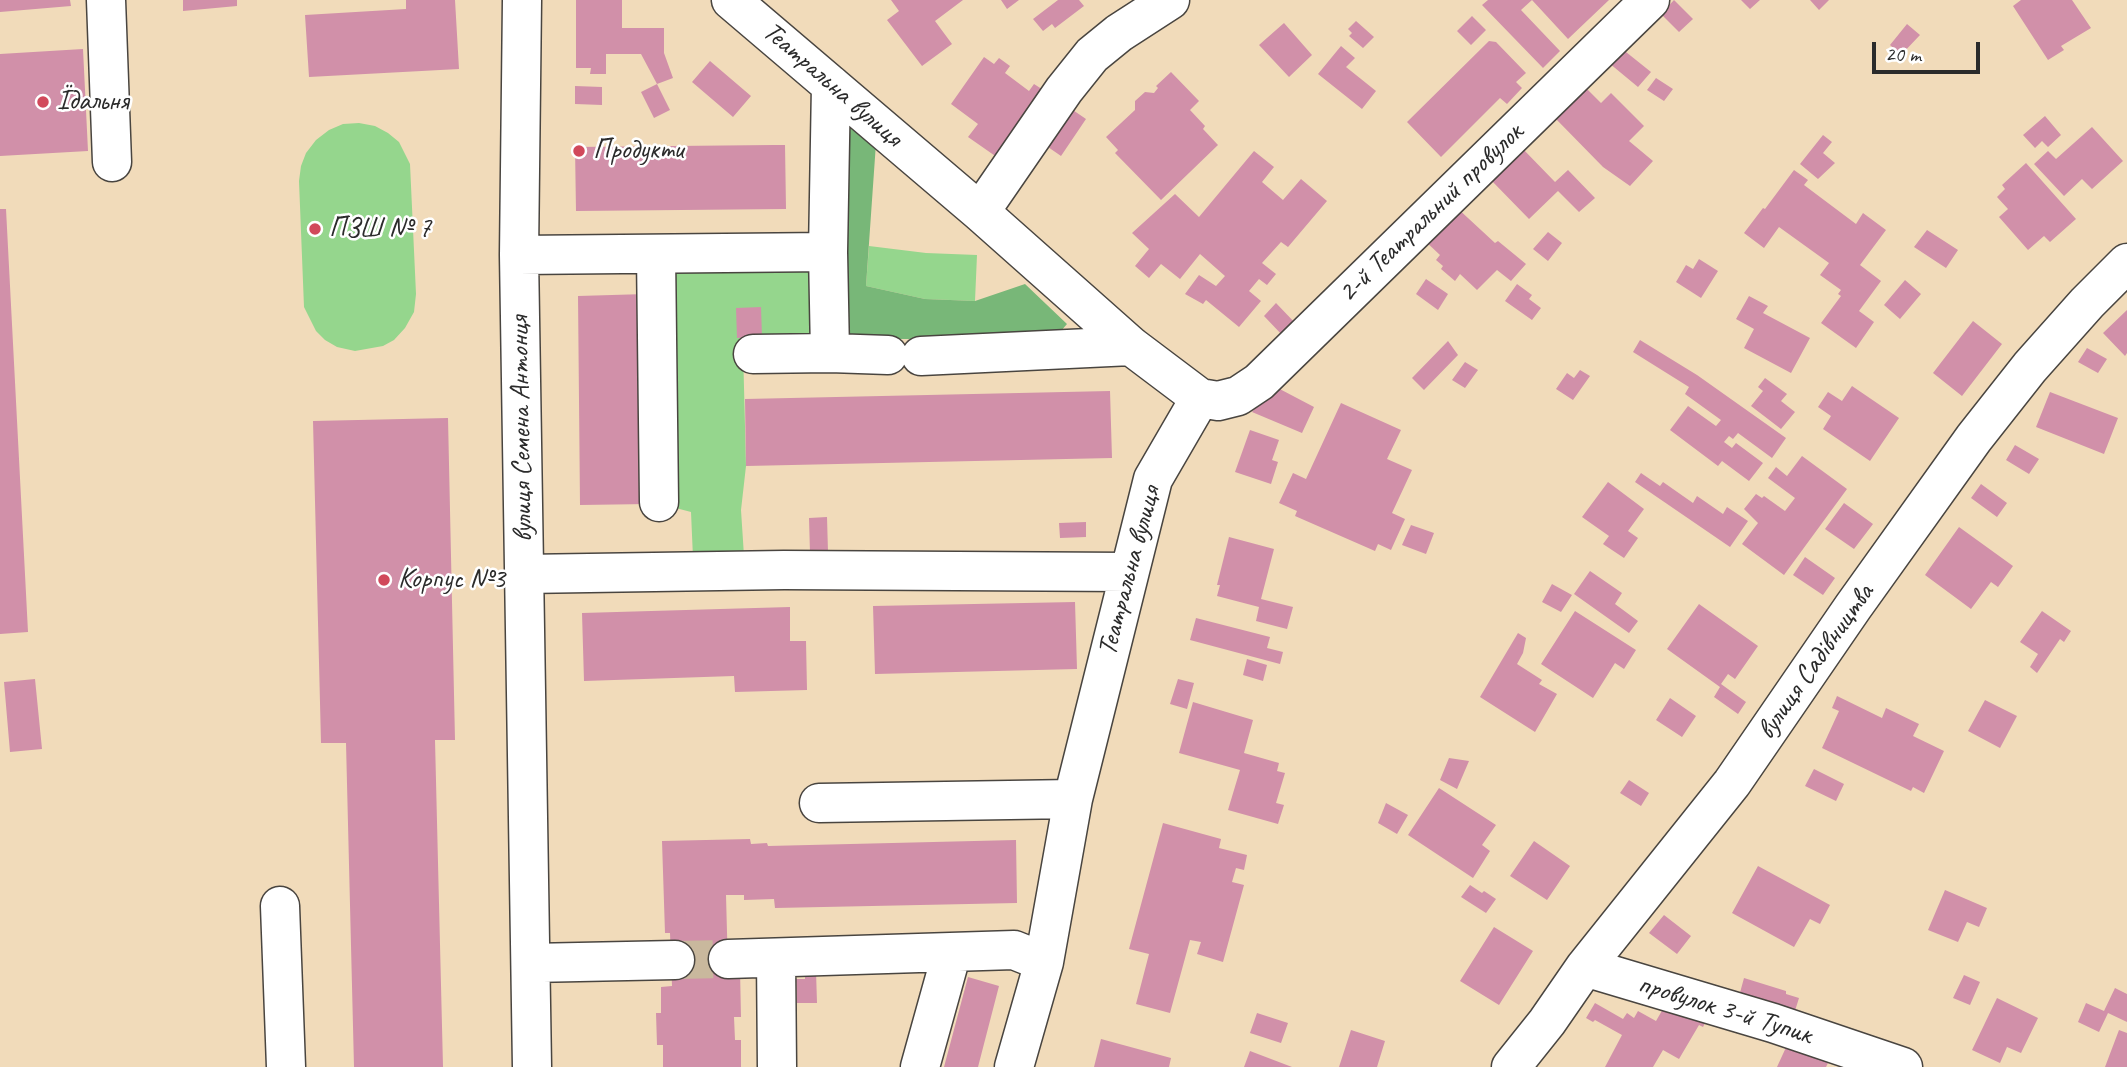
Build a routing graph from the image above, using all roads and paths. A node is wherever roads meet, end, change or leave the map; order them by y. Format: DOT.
graph roads {
  1 [pos="106,0"];
  2 [pos="522,0"];
  3 [pos="1170,0"];
  4 [pos="1650,0"];
  5 [pos="752,5"];
  6 [pos="831,85"];
  7 [pos="112,162"];
  8 [pos="979,212"];
  9 [pos="828,252"];
  10 [pos="656,254"];
  11 [pos="519,255"];
  12 [pos="2127,263"];
  13 [pos="1131,346"];
  14 [pos="830,353"];
  15 [pos="753,354"];
  16 [pos="1200,398"];
  17 [pos="659,502"];
  18 [pos="1129,572"];
  19 [pos="524,574"];
  20 [pos="1073,799"];
  21 [pos="820,803"];
  22 [pos="280,906"];
  23 [pos="951,952"];
  24 [pos="776,958"];
  25 [pos="728,959"];
  26 [pos="675,960"];
  27 [pos="1044,962"];
  28 [pos="531,963"];
  29 [pos="1586,967"];
  30 [pos="286,1067"];
  31 [pos="532,1067"];
  32 [pos="777,1067"];
  33 [pos="920,1067"];
  34 [pos="1014,1067"];
  35 [pos="1511,1067"];
  36 [pos="1903,1067"];
  1 -- 7 [label="street"];
  2 -- 11 [label="street, вулиця Семена Антонця"];
  3 -- 8 [label="street"];
  4 -- 16 [label="street, 2-й Театральний провулок"];
  5 -- 6 [label="street, Театральна вулиця"];
  6 -- 8 [label="street, Театральна вулиця"];
  6 -- 9 [label="street"];
  8 -- 13 [label="street, Театральна вулиця"];
  9 -- 10 [label="street"];
  9 -- 14 [label="street"];
  10 -- 11 [label="street"];
  10 -- 17 [label="street"];
  11 -- 19 [label="street, вулиця Семена Антонця"];
  12 -- 29 [label="street, вулиця Садівництва"];
  13 -- 14 [label="street"];
  13 -- 16 [label="street, Театральна вулиця"];
  14 -- 15 [label="street"];
  16 -- 18 [label="street, Театральна вулиця"];
  18 -- 19 [label="street"];
  18 -- 20 [label="street, Театральна вулиця"];
  19 -- 28 [label="street, вулиця Семена Антонця"];
  20 -- 21 [label="street"];
  20 -- 27 [label="street, Театральна вулиця"];
  22 -- 30 [label="street"];
  23 -- 24 [label="street"];
  23 -- 27 [label="street"];
  23 -- 33 [label="street"];
  24 -- 25 [label="street"];
  24 -- 32 [label="street"];
  26 -- 28 [label="street"];
  27 -- 34 [label="street, Театральна вулиця"];
  28 -- 31 [label="street, вулиця Семена Антонця"];
  29 -- 35 [label="street, вулиця Садівництва"];
  29 -- 36 [label="street, провулок 3-й Тупик"];
}
